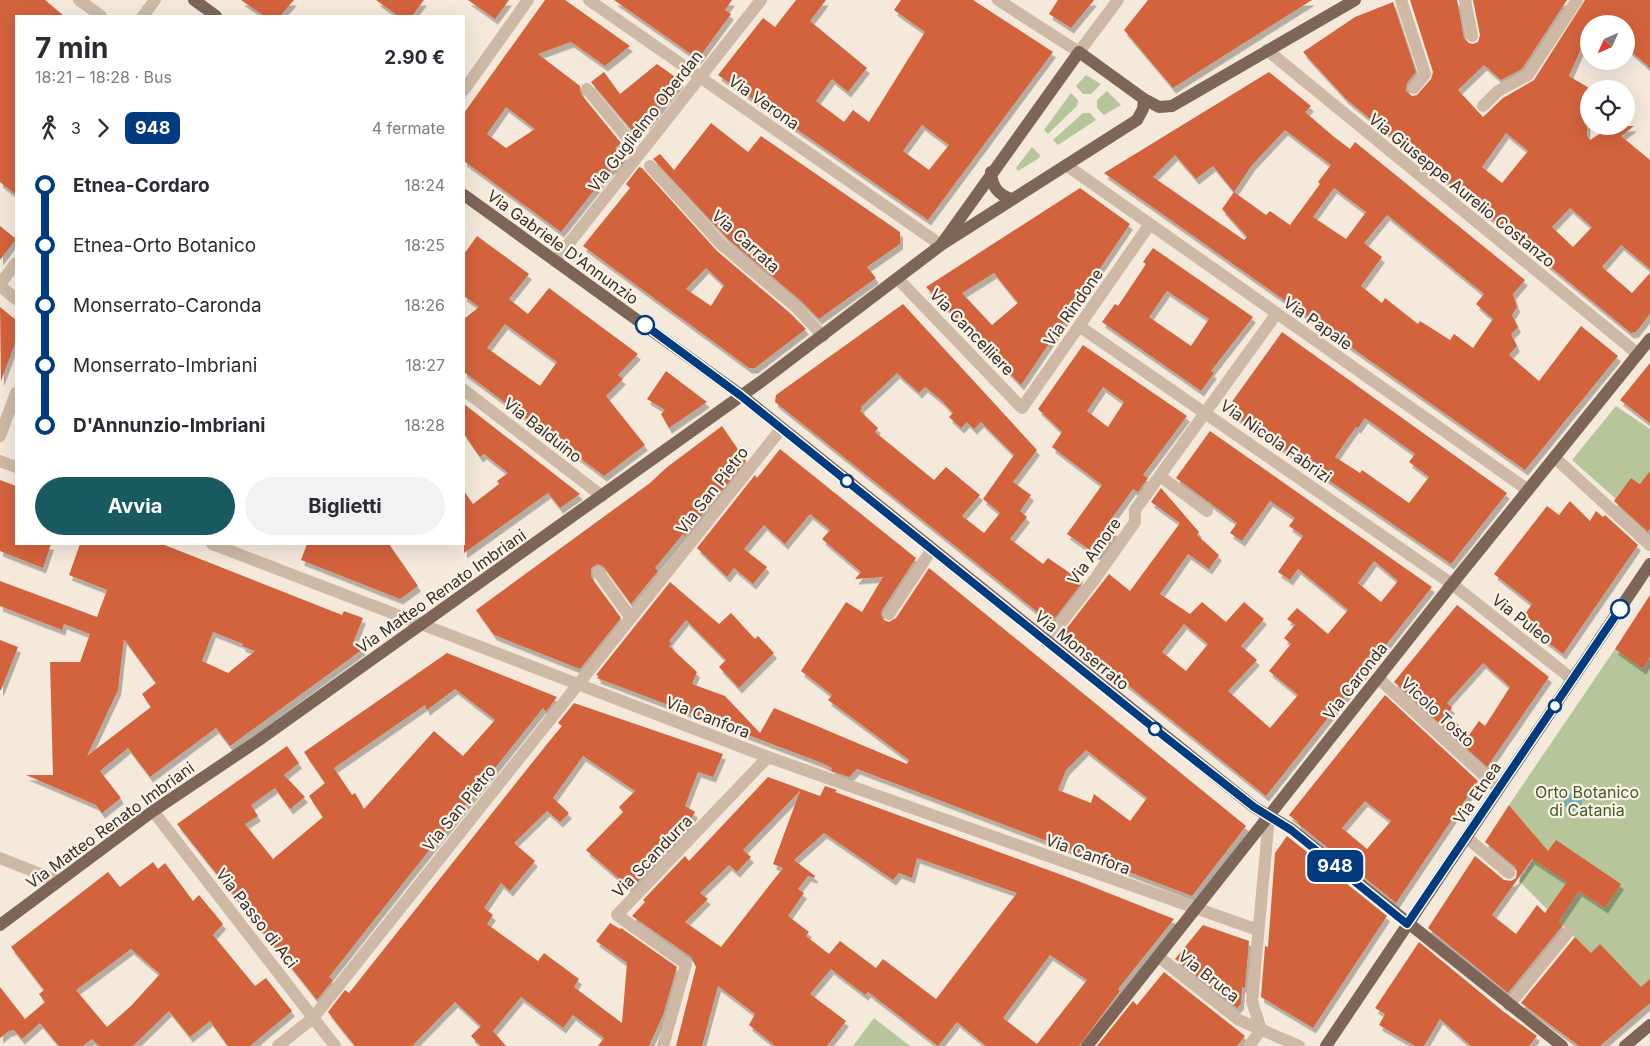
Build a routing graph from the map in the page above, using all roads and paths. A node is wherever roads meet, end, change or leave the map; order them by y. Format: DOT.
graph roads {
  1 [pos="80,0"];
  2 [pos="155,0"];
  3 [pos="194,0"];
  4 [pos="528,0"];
  5 [pos="589,0"];
  6 [pos="761,0"];
  7 [pos="998,0"];
  8 [pos="1118,0"];
  9 [pos="1355,0"];
  10 [pos="1402,0"];
  11 [pos="1465,0"];
  12 [pos="1577,0"];
  13 [pos="101,15"];
  14 [pos="144,15"];
  15 [pos="215,15"];
  16 [pos="1472,36"];
  17 [pos="1267,50"];
  18 [pos="1079,52"];
  19 [pos="700,77"];
  20 [pos="1414,88"];
  21 [pos="465,89"];
  22 [pos="587,89"];
  23 [pos="1144,99"];
  24 [pos="1482,106"];
  25 [pos="630,141"];
  26 [pos="1066,165"];
  27 [pos="650,166"];
  28 [pos="991,172"];
  29 [pos="465,196"];
  30 [pos="1012,199"];
  31 [pos="1150,224"];
  32 [pos="941,245"];
  33 [pos="555,261"];
  34 [pos="15,264"];
  35 [pos="898,279"];
  36 [pos="0,285"];
  37 [pos="15,298"];
  38 [pos="1277,313"];
  39 [pos="1079,326"];
  40 [pos="823,336"];
  41 [pos="1650,339"];
  42 [pos="1638,354"];
  43 [pos="465,391"];
  44 [pos="15,396"];
  45 [pos="741,396"];
  46 [pos="1022,408"];
  47 [pos="1206,412"];
  48 [pos="782,428"];
  49 [pos="0,436"];
  50 [pos="1554,457"];
  51 [pos="0,461"];
  52 [pos="15,467"];
  53 [pos="1160,476"];
  54 [pos="1528,490"];
  55 [pos="602,496"];
  56 [pos="1207,511"];
  57 [pos="215,545"];
  58 [pos="1650,545"];
  59 [pos="932,549"];
  60 [pos="1650,564"];
  61 [pos="598,572"];
  62 [pos="1452,584"];
  63 [pos="889,614"];
  64 [pos="631,618"];
  65 [pos="421,625"];
  66 [pos="1046,642"];
  67 [pos="1378,678"];
  68 [pos="1572,679"];
  69 [pos="578,685"];
  70 [pos="768,757"];
  71 [pos="1499,789"];
  72 [pos="153,811"];
  73 [pos="1269,817"];
  74 [pos="1467,838"];
  75 [pos="0,858"];
  76 [pos="1509,873"];
  77 [pos="58,882"];
  78 [pos="1196,909"];
  79 [pos="1407,924"];
  80 [pos="0,925"];
  81 [pos="1258,930"];
  82 [pos="1569,931"];
  83 [pos="1159,957"];
  84 [pos="1509,1005"];
  85 [pos="312,1018"];
  86 [pos="1650,1025"];
  87 [pos="1261,1030"];
  88 [pos="1328,1042"];
  89 [pos="278,1046"];
  90 [pos="335,1046"];
  91 [pos="663,1046"];
  92 [pos="1087,1046"];
  93 [pos="1248,1046"];
  94 [pos="1299,1046"];
  95 [pos="1562,1046"];
  96 [pos="1624,1046"];
  1 -- 13 [label="street"];
  2 -- 14 [label="street"];
  3 -- 15 [label="main road"];
  4 -- 21 [label="street"];
  5 -- 19 [label="street, Via Verona"];
  6 -- 19 [label="street, Via Guglielmo Oberdan"];
  7 -- 18 [label="street"];
  8 -- 18 [label="street"];
  9 -- 17 [label="main road"];
  10 -- 20 [label="street"];
  11 -- 16 [label="street"];
  12 -- 24 [label="street"];
  17 -- 23 [label="main road"];
  17 -- 42 [label="street, Via Giuseppe Aurelio Costanzo"];
  18 -- 23 [label="main road"];
  18 -- 28 [label="main road"];
  19 -- 32 [label="street, Via Verona"];
  19 -- 33 [label="street, Via Guglielmo Oberdan"];
  22 -- 25 [label="street"];
  23 -- 26 [label="main road"];
  26 -- 30 [label="main road"];
  26 -- 31 [label="street, Via Papale"];
  27 -- 40 [label="street, Via Carrata"];
  28 -- 30 [label="main road"];
  28 -- 32 [label="main road"];
  29 -- 33 [label="main road, Via Gabriele D'Annunzio"];
  30 -- 32 [label="main road"];
  31 -- 38 [label="street, Via Papale"];
  31 -- 39 [label="street, Via Rindone"];
  32 -- 35 [label="main road, Via Matteo Renato Imbriani"];
  33 -- 45 [label="main road, Via Gabriele D'Annunzio"];
  34 -- 36 [label="street"];
  35 -- 40 [label="main road, Via Matteo Renato Imbriani"];
  35 -- 46 [label="street, Via Cancelliere"];
  36 -- 37 [label="street"];
  38 -- 47 [label="street, Via Amore"];
  38 -- 54 [label="street, Via Papale"];
  39 -- 46 [label="street, Via Rindone"];
  39 -- 47 [label="street, Via Nicola Fabrizi"];
  40 -- 45 [label="main road, Via Matteo Renato Imbriani"];
  41 -- 42 [label="main road, Via Caronda"];
  42 -- 50 [label="main road, Via Caronda"];
  43 -- 55 [label="street, Via Balduino"];
  44 -- 49 [label="street"];
  45 -- 48 [label="main road, Via Monserrato"];
  45 -- 55 [label="main road, Via Matteo Renato Imbriani"];
  47 -- 53 [label="street, Via Amore"];
  47 -- 62 [label="street, Via Nicola Fabrizi"];
  48 -- 59 [label="main road, Via Monserrato"];
  48 -- 64 [label="street, Via San Pietro"];
  50 -- 54 [label="main road, Via Caronda"];
  50 -- 58 [label="street"];
  51 -- 52 [label="street"];
  53 -- 56 [label="street"];
  53 -- 66 [label="street, Via Amore"];
  54 -- 62 [label="main road, Via Caronda"];
  55 -- 65 [label="main road, Via Matteo Renato Imbriani"];
  57 -- 65 [label="street, Via Canfora"];
  59 -- 63 [label="street"];
  59 -- 66 [label="main road, Via Monserrato"];
  60 -- 68 [label="main road, Via Etnea"];
  61 -- 64 [label="street"];
  62 -- 67 [label="main road, Via Caronda"];
  62 -- 68 [label="street, Via Puleo"];
  64 -- 69 [label="street, Via San Pietro"];
  65 -- 69 [label="street, Via Canfora"];
  65 -- 72 [label="main road, Via Matteo Renato Imbriani"];
  66 -- 73 [label="main road, Via Monserrato"];
  67 -- 71 [label="street, Vicolo Tosto"];
  67 -- 73 [label="main road, Via Caronda"];
  68 -- 71 [label="main road, Via Etnea"];
  69 -- 70 [label="street, Via Canfora"];
  69 -- 85 [label="street, Via San Pietro"];
  70 -- 78 [label="street, Via Canfora"];
  70 -- 91 [label="street, Via Scandurra"];
  71 -- 74 [label="main road, Via Etnea"];
  72 -- 77 [label="main road, Via Matteo Renato Imbriani"];
  72 -- 85 [label="street, Via Passo di Aci"];
  73 -- 78 [label="main road, Via Caronda"];
  73 -- 79 [label="main road, Via Monserrato"];
  73 -- 81 [label="street"];
  74 -- 76 [label="street"];
  74 -- 79 [label="main road, Via Etnea"];
  75 -- 77 [label="street"];
  77 -- 80 [label="main road, Via Matteo Renato Imbriani"];
  78 -- 81 [label="street, Via Canfora"];
  78 -- 83 [label="main road, Via Caronda"];
  79 -- 84 [label="main road, Via Monserrato"];
  79 -- 88 [label="main road, Via Etnea"];
  81 -- 87 [label="street"];
  82 -- 84 [label="street"];
  83 -- 87 [label="street, Via Bruca"];
  83 -- 92 [label="main road, Via Caronda"];
  84 -- 95 [label="main road, Via Monserrato"];
  85 -- 89 [label="street, Via San Pietro"];
  85 -- 90 [label="street, Via Passo di Aci"];
  86 -- 96 [label="main road"];
  87 -- 93 [label="street"];
  87 -- 94 [label="street, Via Bruca"];
}
